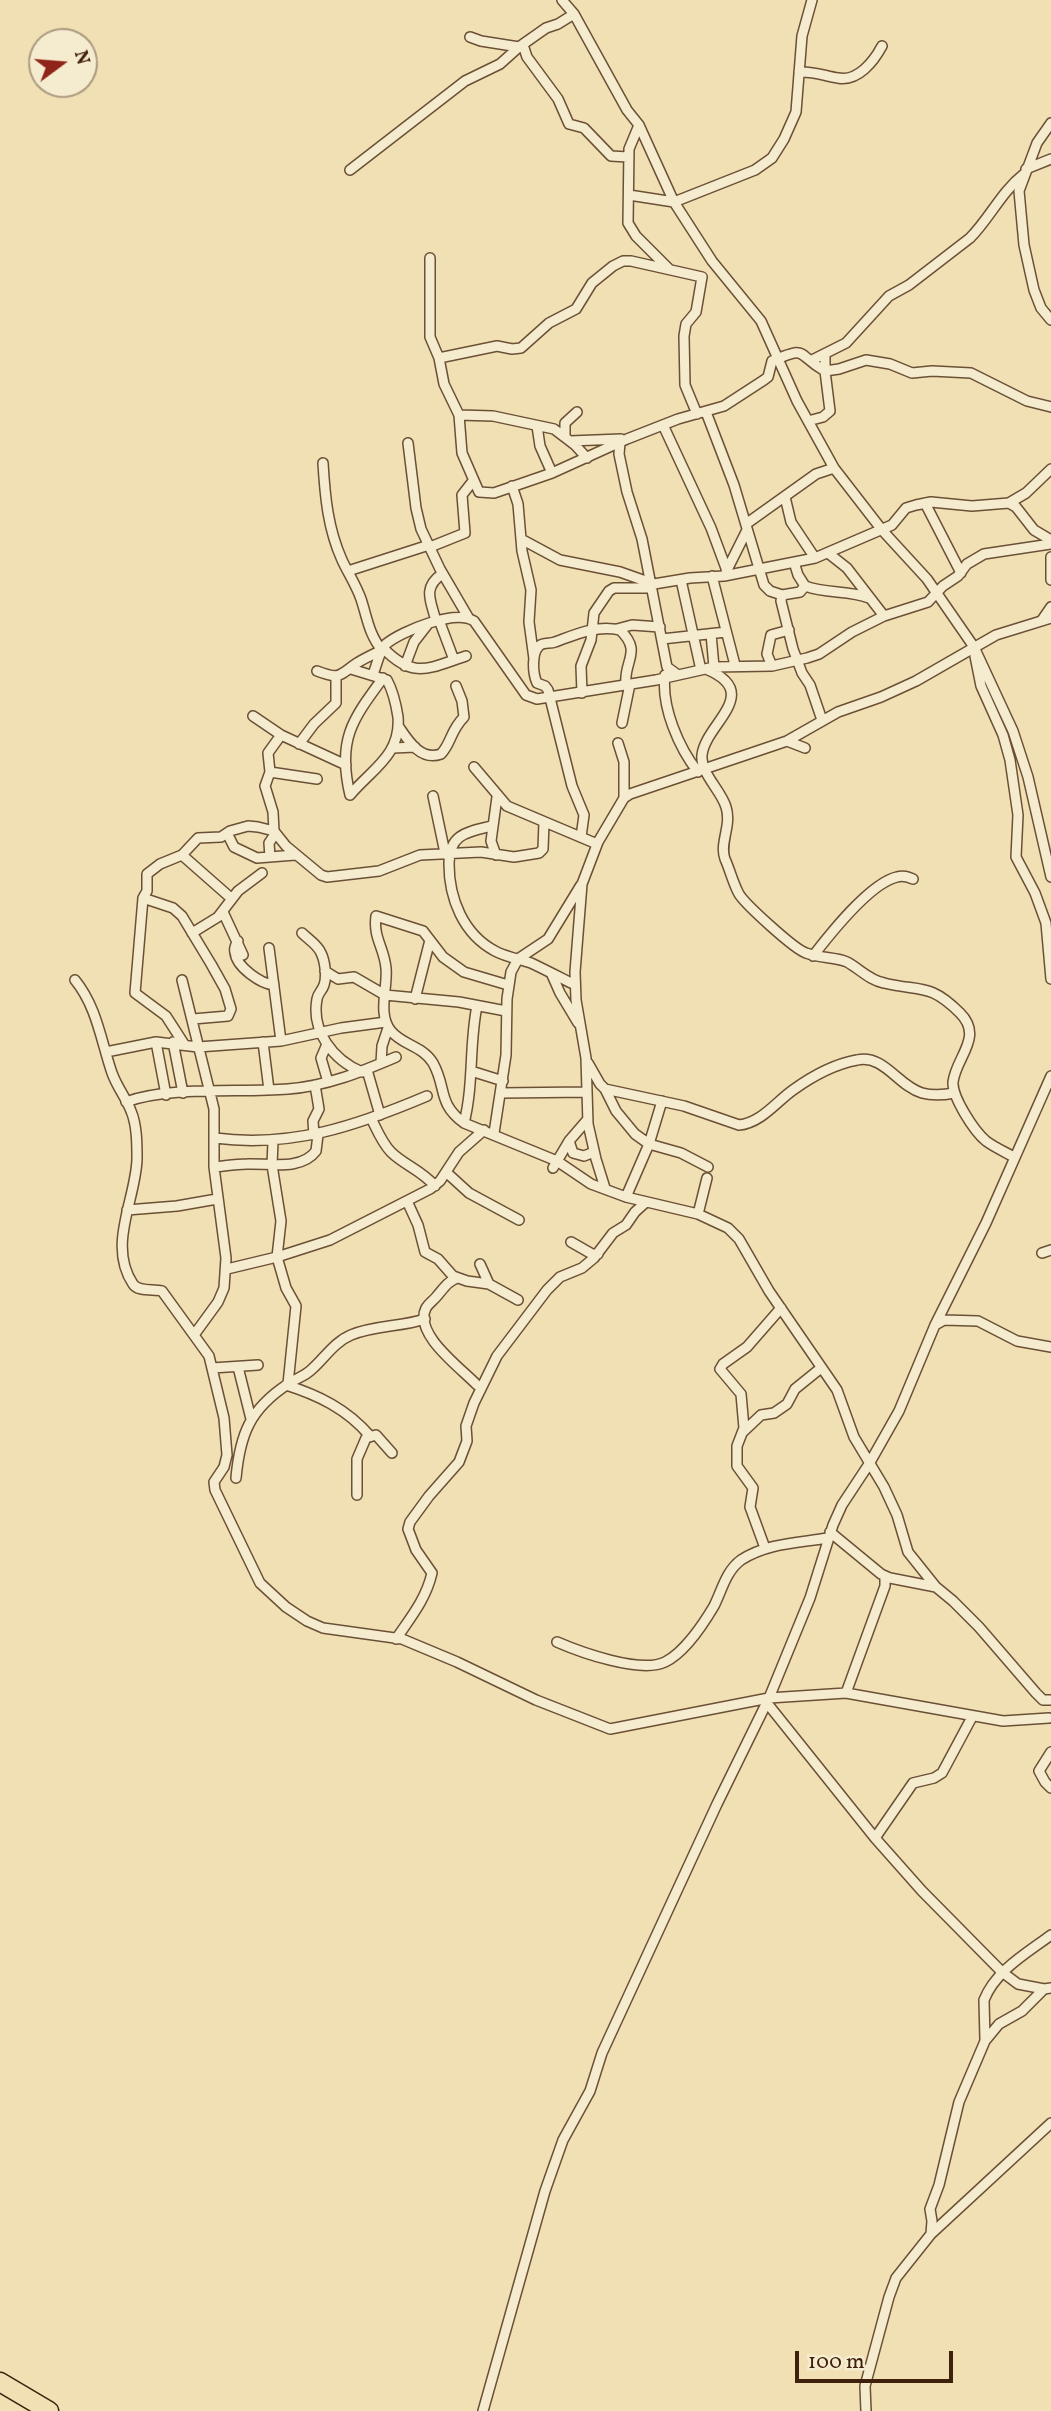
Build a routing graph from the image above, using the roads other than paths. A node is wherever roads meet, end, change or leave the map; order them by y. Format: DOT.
graph roads {
  1 [pos="562,0"];
  2 [pos="812,0"];
  3 [pos="574,14"];
  4 [pos="470,37"];
  5 [pos="521,46"];
  6 [pos="882,46"];
  7 [pos="799,72"];
  8 [pos="1051,123"];
  9 [pos="639,125"];
  10 [pos="628,158"];
  11 [pos="1051,159"];
  12 [pos="350,170"];
  13 [pos="1025,172"];
  14 [pos="629,195"];
  15 [pos="674,202"];
  16 [pos="430,258"];
  17 [pos="669,270"];
  18 [pos="1051,320"];
  19 [pos="825,355"];
  20 [pos="439,358"];
  21 [pos="778,359"];
  22 [pos="812,360"];
  23 [pos="825,371"];
  24 [pos="1051,407"];
  25 [pos="577,412"];
  26 [pos="701,413"];
  27 [pos="459,415"];
  28 [pos="808,422"];
  29 [pos="565,423"];
  30 [pos="663,425"];
  31 [pos="542,427"];
  32 [pos="568,439"];
  33 [pos="624,441"];
  34 [pos="408,443"];
  35 [pos="587,458"];
  36 [pos="323,463"];
  37 [pos="834,468"];
  38 [pos="1051,469"];
  39 [pos="552,474"];
  40 [pos="473,481"];
  41 [pos="512,486"];
  42 [pos="785,497"];
  43 [pos="925,503"];
  44 [pos="1009,503"];
  45 [pos="746,527"];
  46 [pos="882,530"];
  47 [pos="521,539"];
  48 [pos="1051,542"];
  49 [pos="430,546"];
  50 [pos="753,548"];
  51 [pos="828,553"];
  52 [pos="735,555"];
  53 [pos="1051,557"];
  54 [pos="815,558"];
  55 [pos="794,562"];
  56 [pos="759,568"];
  57 [pos="348,571"];
  58 [pos="442,573"];
  59 [pos="961,573"];
  60 [pos="726,574"];
  61 [pos="712,576"];
  62 [pos="681,580"];
  63 [pos="1051,580"];
  64 [pos="651,585"];
  65 [pos="805,586"];
  66 [pos="936,593"];
  67 [pos="782,595"];
  68 [pos="869,598"];
  69 [pos="1051,607"];
  70 [pos="884,616"];
  71 [pos="468,617"];
  72 [pos="1047,619"];
  73 [pos="435,622"];
  74 [pos="660,627"];
  75 [pos="592,629"];
  76 [pos="617,629"];
  77 [pos="789,630"];
  78 [pos="726,632"];
  79 [pos="710,634"];
  80 [pos="692,636"];
  81 [pos="662,639"];
  82 [pos="974,647"];
  83 [pos="383,649"];
  84 [pos="466,656"];
  85 [pos="454,660"];
  86 [pos="534,660"];
  87 [pos="798,661"];
  88 [pos="735,665"];
  89 [pos="405,666"];
  90 [pos="772,666"];
  91 [pos="667,667"];
  92 [pos="707,668"];
  93 [pos="351,669"];
  94 [pos="317,671"];
  95 [pos="678,675"];
  96 [pos="378,676"];
  97 [pos="336,677"];
  98 [pos="665,678"];
  99 [pos="628,685"];
  100 [pos="456,686"];
  101 [pos="582,693"];
  102 [pos="551,698"];
  103 [pos="253,716"];
  104 [pos="822,720"];
  105 [pos="622,723"];
  106 [pos="398,725"];
  107 [pos="281,735"];
  108 [pos="787,741"];
  109 [pos="618,743"];
  110 [pos="299,744"];
  111 [pos="415,747"];
  112 [pos="393,748"];
  113 [pos="805,748"];
  114 [pos="346,765"];
  115 [pos="474,767"];
  116 [pos="702,771"];
  117 [pos="270,772"];
  118 [pos="317,779"];
  119 [pos="433,796"];
  120 [pos="497,797"];
  121 [pos="624,798"];
  122 [pos="544,822"];
  123 [pos="492,827"];
  124 [pos="227,833"];
  125 [pos="275,833"];
  126 [pos="581,837"];
  127 [pos="597,844"];
  128 [pos="447,852"];
  129 [pos="182,855"];
  130 [pos="295,855"];
  131 [pos="496,855"];
  132 [pos="270,857"];
  133 [pos="262,873"];
  134 [pos="1051,877"];
  135 [pos="914,878"];
  136 [pos="582,884"];
  137 [pos="143,898"];
  138 [pos="232,899"];
  139 [pos="223,912"];
  140 [pos="192,933"];
  141 [pos="302,933"];
  142 [pos="430,940"];
  143 [pos="238,941"];
  144 [pos="269,948"];
  145 [pos="243,955"];
  146 [pos="813,956"];
  147 [pos="518,959"];
  148 [pos="325,971"];
  149 [pos="552,975"];
  150 [pos="1051,979"];
  151 [pos="75,980"];
  152 [pos="182,980"];
  153 [pos="274,985"];
  154 [pos="508,985"];
  155 [pos="575,985"];
  156 [pos="385,995"];
  157 [pos="415,999"];
  158 [pos="477,1006"];
  159 [pos="506,1011"];
  160 [pos="193,1019"];
  161 [pos="387,1025"];
  162 [pos="581,1028"];
  163 [pos="320,1033"];
  164 [pos="281,1041"];
  165 [pos="156,1042"];
  166 [pos="173,1042"];
  167 [pos="263,1042"];
  168 [pos="184,1044"];
  169 [pos="327,1044"];
  170 [pos="198,1047"];
  171 [pos="106,1052"];
  172 [pos="396,1057"];
  173 [pos="586,1058"];
  174 [pos="381,1063"];
  175 [pos="471,1071"];
  176 [pos="360,1072"];
  177 [pos="1051,1076"];
  178 [pos="596,1077"];
  179 [pos="503,1081"];
  180 [pos="328,1082"];
  181 [pos="315,1085"];
  182 [pos="606,1089"];
  183 [pos="269,1090"];
  184 [pos="210,1092"];
  185 [pos="183,1093"];
  186 [pos="501,1093"];
  187 [pos="954,1093"];
  188 [pos="587,1094"];
  189 [pos="166,1095"];
  190 [pos="427,1096"];
  191 [pos="662,1101"];
  192 [pos="127,1102"];
  193 [pos="375,1117"];
  194 [pos="588,1119"];
  195 [pos="464,1123"];
  196 [pos="484,1130"];
  197 [pos="494,1133"];
  198 [pos="316,1135"];
  199 [pos="215,1138"];
  200 [pos="569,1141"];
  201 [pos="273,1142"];
  202 [pos="649,1144"];
  203 [pos="590,1154"];
  204 [pos="1014,1157"];
  205 [pos="555,1164"];
  206 [pos="272,1165"];
  207 [pos="214,1167"];
  208 [pos="708,1167"];
  209 [pos="446,1172"];
  210 [pos="707,1178"];
  211 [pos="435,1186"];
  212 [pos="605,1188"];
  213 [pos="625,1197"];
  214 [pos="217,1199"];
  215 [pos="407,1201"];
  216 [pos="646,1202"];
  217 [pos="127,1210"];
  218 [pos="698,1214"];
  219 [pos="519,1220"];
  220 [pos="572,1242"];
  221 [pos="595,1256"];
  222 [pos="277,1257"];
  223 [pos="480,1264"];
  224 [pos="227,1269"];
  225 [pos="457,1278"];
  226 [pos="489,1284"];
  227 [pos="517,1300"];
  228 [pos="781,1308"];
  229 [pos="425,1320"];
  230 [pos="934,1325"];
  231 [pos="194,1335"];
  232 [pos="1051,1347"];
  233 [pos="258,1365"];
  234 [pos="238,1367"];
  235 [pos="212,1368"];
  236 [pos="821,1368"];
  237 [pos="287,1384"];
  238 [pos="477,1385"];
  239 [pos="245,1394"];
  240 [pos="270,1397"];
  241 [pos="251,1419"];
  242 [pos="743,1432"];
  243 [pos="370,1436"];
  244 [pos="392,1453"];
  245 [pos="869,1464"];
  246 [pos="236,1478"];
  247 [pos="357,1495"];
  248 [pos="829,1535"];
  249 [pos="765,1548"];
  250 [pos="885,1576"];
  251 [pos="936,1587"];
  252 [pos="396,1639"];
  253 [pos="557,1642"];
  254 [pos="846,1693"];
  255 [pos="768,1700"];
  256 [pos="1047,1700"];
  257 [pos="972,1717"];
  258 [pos="1050,1719"];
  259 [pos="1051,1752"];
  260 [pos="1051,1788"];
  261 [pos="875,1838"];
  262 [pos="1051,1935"];
  263 [pos="1002,1972"];
  264 [pos="1047,1989"];
  265 [pos="985,2040"];
  266 [pos="1051,2123"];
  267 [pos="931,2234"];
  268 [pos="0,2382"];
  269 [pos="48,2411"];
  270 [pos="483,2411"];
  271 [pos="866,2411"];
  1 -- 3 [label="street"];
  2 -- 7 [label="street"];
  3 -- 5 [label="street"];
  3 -- 9 [label="street"];
  4 -- 5 [label="street"];
  5 -- 10 [label="street"];
  5 -- 12 [label="street"];
  6 -- 7 [label="street"];
  7 -- 15 [label="street"];
  8 -- 13 [label="street"];
  9 -- 10 [label="street"];
  9 -- 15 [label="street"];
  10 -- 14 [label="street"];
  11 -- 13 [label="street"];
  13 -- 18 [label="street"];
  13 -- 19 [label="street"];
  14 -- 15 [label="street"];
  14 -- 17 [label="street"];
  15 -- 21 [label="street"];
  16 -- 20 [label="street"];
  17 -- 20 [label="street"];
  17 -- 26 [label="street"];
  19 -- 22 [label="street"];
  19 -- 23 [label="street"];
  20 -- 27 [label="street"];
  21 -- 22 [label="street"];
  21 -- 26 [label="street"];
  21 -- 28 [label="street"];
  22 -- 23 [label="street"];
  23 -- 24 [label="street"];
  23 -- 28 [label="street"];
  25 -- 29 [label="street"];
  26 -- 30 [label="street"];
  26 -- 45 [label="street"];
  27 -- 31 [label="street"];
  27 -- 40 [label="street"];
  28 -- 37 [label="street"];
  29 -- 31 [label="street"];
  29 -- 32 [label="street"];
  30 -- 33 [label="street"];
  30 -- 60 [label="street"];
  31 -- 32 [label="street"];
  31 -- 39 [label="street"];
  32 -- 33 [label="street"];
  32 -- 35 [label="street"];
  33 -- 35 [label="street"];
  33 -- 64 [label="street"];
  34 -- 49 [label="street"];
  35 -- 39 [label="street"];
  36 -- 57 [label="street"];
  37 -- 42 [label="street"];
  37 -- 46 [label="street"];
  38 -- 44 [label="street"];
  39 -- 41 [label="street"];
  40 -- 41 [label="street"];
  40 -- 49 [label="street"];
  41 -- 47 [label="street"];
  42 -- 45 [label="street"];
  42 -- 54 [label="street"];
  43 -- 44 [label="street"];
  43 -- 46 [label="street"];
  43 -- 59 [label="street"];
  44 -- 48 [label="street"];
  45 -- 50 [label="street"];
  45 -- 52 [label="street"];
  46 -- 51 [label="street"];
  46 -- 66 [label="street"];
  47 -- 64 [label="street"];
  47 -- 86 [label="street"];
  48 -- 59 [label="street"];
  49 -- 57 [label="street"];
  49 -- 58 [label="street"];
  50 -- 52 [label="street"];
  50 -- 56 [label="street"];
  51 -- 54 [label="street"];
  51 -- 68 [label="street"];
  52 -- 60 [label="street"];
  53 -- 63 [label="street"];
  54 -- 55 [label="street"];
  55 -- 56 [label="street"];
  55 -- 65 [label="street"];
  56 -- 60 [label="street"];
  56 -- 67 [label="street"];
  57 -- 83 [label="street"];
  58 -- 71 [label="street"];
  58 -- 73 [label="street"];
  59 -- 66 [label="street"];
  60 -- 61 [label="street"];
  61 -- 62 [label="street"];
  61 -- 78 [label="street"];
  62 -- 64 [label="street"];
  62 -- 80 [label="street"];
  64 -- 74 [label="street"];
  64 -- 75 [label="street"];
  65 -- 67 [label="street"];
  65 -- 68 [label="street"];
  66 -- 70 [label="street"];
  66 -- 82 [label="street"];
  67 -- 77 [label="street"];
  68 -- 70 [label="street"];
  69 -- 72 [label="street"];
  70 -- 87 [label="street"];
  71 -- 73 [label="street"];
  71 -- 102 [label="street"];
  72 -- 82 [label="street"];
  73 -- 83 [label="street"];
  73 -- 85 [label="street"];
  73 -- 89 [label="street"];
  74 -- 76 [label="street"];
  74 -- 81 [label="street"];
  75 -- 76 [label="street"];
  75 -- 86 [label="street"];
  75 -- 101 [label="street"];
  76 -- 99 [label="street"];
  77 -- 87 [label="street"];
  77 -- 90 [label="street"];
  78 -- 79 [label="street"];
  78 -- 88 [label="street"];
  79 -- 80 [label="street"];
  79 -- 92 [label="street"];
  80 -- 81 [label="street"];
  80 -- 92 [label="street"];
  81 -- 91 [label="street"];
  82 -- 104 [label="street"];
  82 -- 134 [label="street"];
  82 -- 150 [label="street"];
  83 -- 89 [label="street"];
  83 -- 93 [label="street"];
  83 -- 96 [label="street"];
  84 -- 85 [label="street"];
  85 -- 89 [label="street"];
  86 -- 102 [label="street"];
  87 -- 90 [label="street"];
  87 -- 104 [label="street"];
  88 -- 90 [label="street"];
  88 -- 92 [label="street"];
  91 -- 95 [label="street"];
  91 -- 98 [label="street"];
  92 -- 95 [label="street"];
  92 -- 116 [label="street"];
  93 -- 96 [label="street"];
  93 -- 97 [label="street"];
  94 -- 97 [label="street"];
  95 -- 98 [label="street"];
  96 -- 106 [label="street"];
  96 -- 114 [label="street"];
  97 -- 110 [label="street"];
  98 -- 99 [label="street"];
  98 -- 116 [label="street"];
  99 -- 101 [label="street"];
  99 -- 105 [label="street"];
  100 -- 111 [label="street"];
  101 -- 102 [label="street"];
  102 -- 126 [label="street"];
  103 -- 107 [label="street"];
  104 -- 108 [label="street"];
  106 -- 111 [label="street"];
  106 -- 112 [label="street"];
  107 -- 110 [label="street"];
  107 -- 117 [label="street"];
  108 -- 113 [label="street"];
  108 -- 116 [label="street"];
  109 -- 121 [label="street"];
  110 -- 114 [label="street"];
  111 -- 112 [label="street"];
  112 -- 114 [label="street"];
  115 -- 120 [label="street"];
  116 -- 121 [label="street"];
  116 -- 146 [label="street"];
  117 -- 118 [label="street"];
  117 -- 125 [label="street"];
  119 -- 128 [label="street"];
  120 -- 122 [label="street"];
  120 -- 123 [label="street"];
  121 -- 127 [label="street"];
  122 -- 126 [label="street"];
  122 -- 131 [label="street"];
  123 -- 128 [label="street"];
  123 -- 131 [label="street"];
  124 -- 125 [label="street"];
  124 -- 129 [label="street"];
  124 -- 132 [label="street"];
  125 -- 130 [label="street"];
  125 -- 132 [label="street"];
  126 -- 127 [label="street"];
  127 -- 136 [label="street"];
  128 -- 130 [label="street"];
  128 -- 131 [label="street"];
  128 -- 147 [label="street"];
  129 -- 137 [label="street"];
  129 -- 138 [label="street"];
  130 -- 132 [label="street"];
  133 -- 138 [label="street"];
  135 -- 146 [label="street"];
  136 -- 147 [label="street"];
  136 -- 155 [label="street"];
  137 -- 140 [label="street"];
  137 -- 168 [label="street"];
  138 -- 139 [label="street"];
  139 -- 140 [label="street"];
  139 -- 143 [label="street"];
  140 -- 160 [label="street"];
  141 -- 148 [label="street"];
  142 -- 154 [label="street"];
  142 -- 156 [label="street"];
  142 -- 157 [label="street"];
  143 -- 145 [label="street"];
  143 -- 153 [label="street"];
  144 -- 153 [label="street"];
  146 -- 187 [label="street"];
  147 -- 149 [label="street"];
  147 -- 154 [label="street"];
  148 -- 156 [label="street"];
  148 -- 163 [label="street"];
  149 -- 155 [label="street"];
  149 -- 162 [label="street"];
  151 -- 171 [label="street"];
  152 -- 160 [label="street"];
  153 -- 164 [label="street"];
  154 -- 159 [label="street"];
  155 -- 162 [label="street"];
  156 -- 157 [label="street"];
  156 -- 161 [label="street"];
  157 -- 158 [label="street"];
  158 -- 159 [label="street"];
  158 -- 175 [label="street"];
  159 -- 179 [label="street"];
  160 -- 170 [label="street"];
  161 -- 163 [label="street"];
  161 -- 174 [label="street"];
  161 -- 195 [label="street"];
  162 -- 173 [label="street"];
  163 -- 164 [label="street"];
  163 -- 169 [label="street"];
  164 -- 167 [label="street"];
  165 -- 166 [label="street"];
  165 -- 171 [label="street"];
  165 -- 189 [label="street"];
  166 -- 168 [label="street"];
  166 -- 185 [label="street"];
  167 -- 170 [label="street"];
  167 -- 183 [label="street"];
  168 -- 170 [label="street"];
  169 -- 176 [label="street"];
  169 -- 180 [label="street"];
  170 -- 184 [label="street"];
  171 -- 192 [label="street"];
  172 -- 174 [label="street"];
  173 -- 178 [label="street"];
  173 -- 188 [label="street"];
  174 -- 176 [label="street"];
  175 -- 179 [label="street"];
  175 -- 195 [label="street"];
  176 -- 180 [label="street"];
  176 -- 193 [label="street"];
  177 -- 204 [label="street"];
  178 -- 182 [label="street"];
  178 -- 188 [label="street"];
  179 -- 186 [label="street"];
  180 -- 181 [label="street"];
  181 -- 183 [label="street"];
  181 -- 198 [label="street"];
  182 -- 191 [label="street"];
  182 -- 202 [label="street"];
  183 -- 184 [label="street"];
  184 -- 185 [label="street"];
  184 -- 199 [label="street"];
  185 -- 189 [label="street"];
  186 -- 188 [label="street"];
  186 -- 197 [label="street"];
  187 -- 191 [label="street"];
  187 -- 204 [label="street"];
  188 -- 194 [label="street"];
  189 -- 192 [label="street"];
  190 -- 193 [label="street"];
  191 -- 202 [label="street"];
  192 -- 217 [label="street"];
  193 -- 198 [label="street"];
  193 -- 211 [label="street"];
  194 -- 200 [label="street"];
  194 -- 203 [label="street"];
  195 -- 196 [label="street"];
  196 -- 197 [label="street"];
  196 -- 209 [label="street"];
  197 -- 205 [label="street"];
  198 -- 201 [label="street"];
  198 -- 206 [label="street"];
  199 -- 201 [label="street"];
  199 -- 207 [label="street"];
  200 -- 203 [label="street"];
  200 -- 205 [label="street"];
  201 -- 206 [label="street"];
  202 -- 208 [label="street"];
  202 -- 213 [label="street"];
  203 -- 212 [label="street"];
  204 -- 230 [label="street"];
  205 -- 212 [label="street"];
  206 -- 207 [label="street"];
  206 -- 222 [label="street"];
  207 -- 214 [label="street"];
  209 -- 211 [label="street"];
  209 -- 219 [label="street"];
  210 -- 218 [label="street"];
  211 -- 215 [label="street"];
  212 -- 213 [label="street"];
  213 -- 216 [label="street"];
  214 -- 217 [label="street"];
  214 -- 224 [label="street"];
  215 -- 222 [label="street"];
  215 -- 225 [label="street"];
  216 -- 218 [label="street"];
  216 -- 221 [label="street"];
  217 -- 231 [label="street"];
  218 -- 228 [label="street"];
  220 -- 221 [label="street"];
  221 -- 252 [label="street"];
  222 -- 224 [label="street"];
  222 -- 237 [label="street"];
  223 -- 226 [label="street"];
  224 -- 231 [label="street"];
  225 -- 226 [label="street"];
  225 -- 229 [label="street"];
  226 -- 227 [label="street"];
  228 -- 236 [label="street"];
  228 -- 242 [label="street"];
  229 -- 237 [label="street"];
  229 -- 238 [label="street"];
  230 -- 232 [label="street"];
  230 -- 245 [label="street"];
  231 -- 235 [label="street"];
  233 -- 234 [label="street"];
  234 -- 235 [label="street"];
  234 -- 239 [label="street"];
  235 -- 252 [label="street"];
  236 -- 242 [label="street"];
  236 -- 245 [label="street"];
  237 -- 240 [label="street"];
  237 -- 243 [label="street"];
  239 -- 240 [label="street"];
  239 -- 241 [label="street"];
  240 -- 241 [label="street"];
  241 -- 246 [label="street"];
  242 -- 249 [label="street"];
  243 -- 244 [label="street"];
  243 -- 247 [label="street"];
  245 -- 248 [label="street"];
  245 -- 251 [label="street"];
  248 -- 249 [label="street"];
  248 -- 250 [label="street"];
  248 -- 255 [label="street"];
  249 -- 253 [label="street"];
  250 -- 251 [label="street"];
  250 -- 254 [label="street"];
  251 -- 256 [label="street"];
  252 -- 255 [label="street"];
  254 -- 255 [label="street"];
  254 -- 257 [label="street"];
  255 -- 261 [label="street"];
  255 -- 270 [label="street"];
  256 -- 258 [label="street"];
  257 -- 258 [label="street"];
  257 -- 261 [label="street"];
  259 -- 260 [label="street"];
  261 -- 263 [label="street"];
  262 -- 263 [label="street"];
  263 -- 264 [label="street"];
  263 -- 265 [label="street"];
  264 -- 265 [label="street"];
  265 -- 267 [label="street"];
  266 -- 267 [label="street"];
  267 -- 271 [label="street"];
  268 -- 269 [label="highway"];
}
